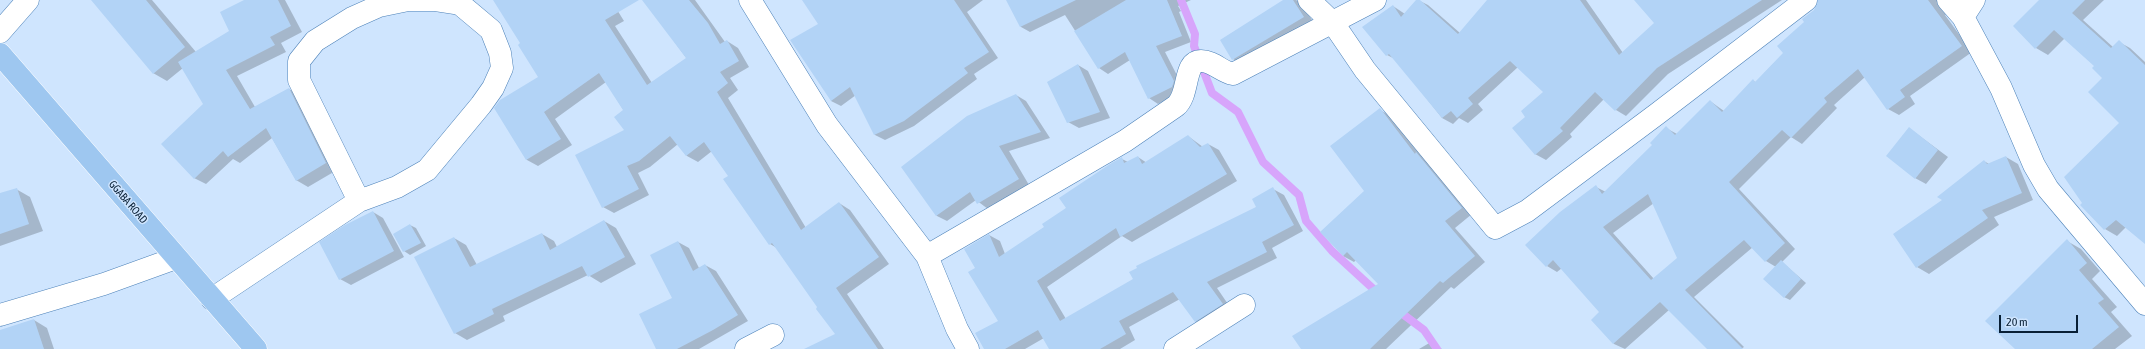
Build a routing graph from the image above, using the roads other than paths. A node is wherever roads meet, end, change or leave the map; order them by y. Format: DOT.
graph roads {
  1 [pos="28,0"];
  2 [pos="750,0"];
  3 [pos="1309,0"];
  4 [pos="1375,0"];
  5 [pos="1806,0"];
  6 [pos="1948,0"];
  7 [pos="1968,8"];
  8 [pos="1333,23"];
  9 [pos="0,32"];
  10 [pos="0,54"];
  11 [pos="359,201"];
  12 [pos="927,256"];
  13 [pos="176,258"];
  14 [pos="212,299"];
  15 [pos="2145,304"];
  16 [pos="1244,305"];
  17 [pos="0,315"];
  18 [pos="773,335"];
  19 [pos="256,349"];
  20 [pos="746,349"];
  21 [pos="968,349"];
  22 [pos="1175,349"];
  1 -- 9 [label="street"];
  2 -- 12 [label="street"];
  3 -- 8 [label="street"];
  4 -- 8 [label="street"];
  5 -- 8 [label="street"];
  6 -- 7 [label="street"];
  7 -- 15 [label="street"];
  8 -- 12 [label="street"];
  10 -- 13 [label="main road, GGABA ROAD"];
  11 -- 11 [label="street"];
  11 -- 14 [label="street"];
  12 -- 21 [label="street"];
  13 -- 14 [label="main road, GGABA ROAD"];
  13 -- 17 [label="street"];
  14 -- 19 [label="main road, GGABA ROAD"];
  16 -- 22 [label="street"];
  18 -- 20 [label="street"];
}
